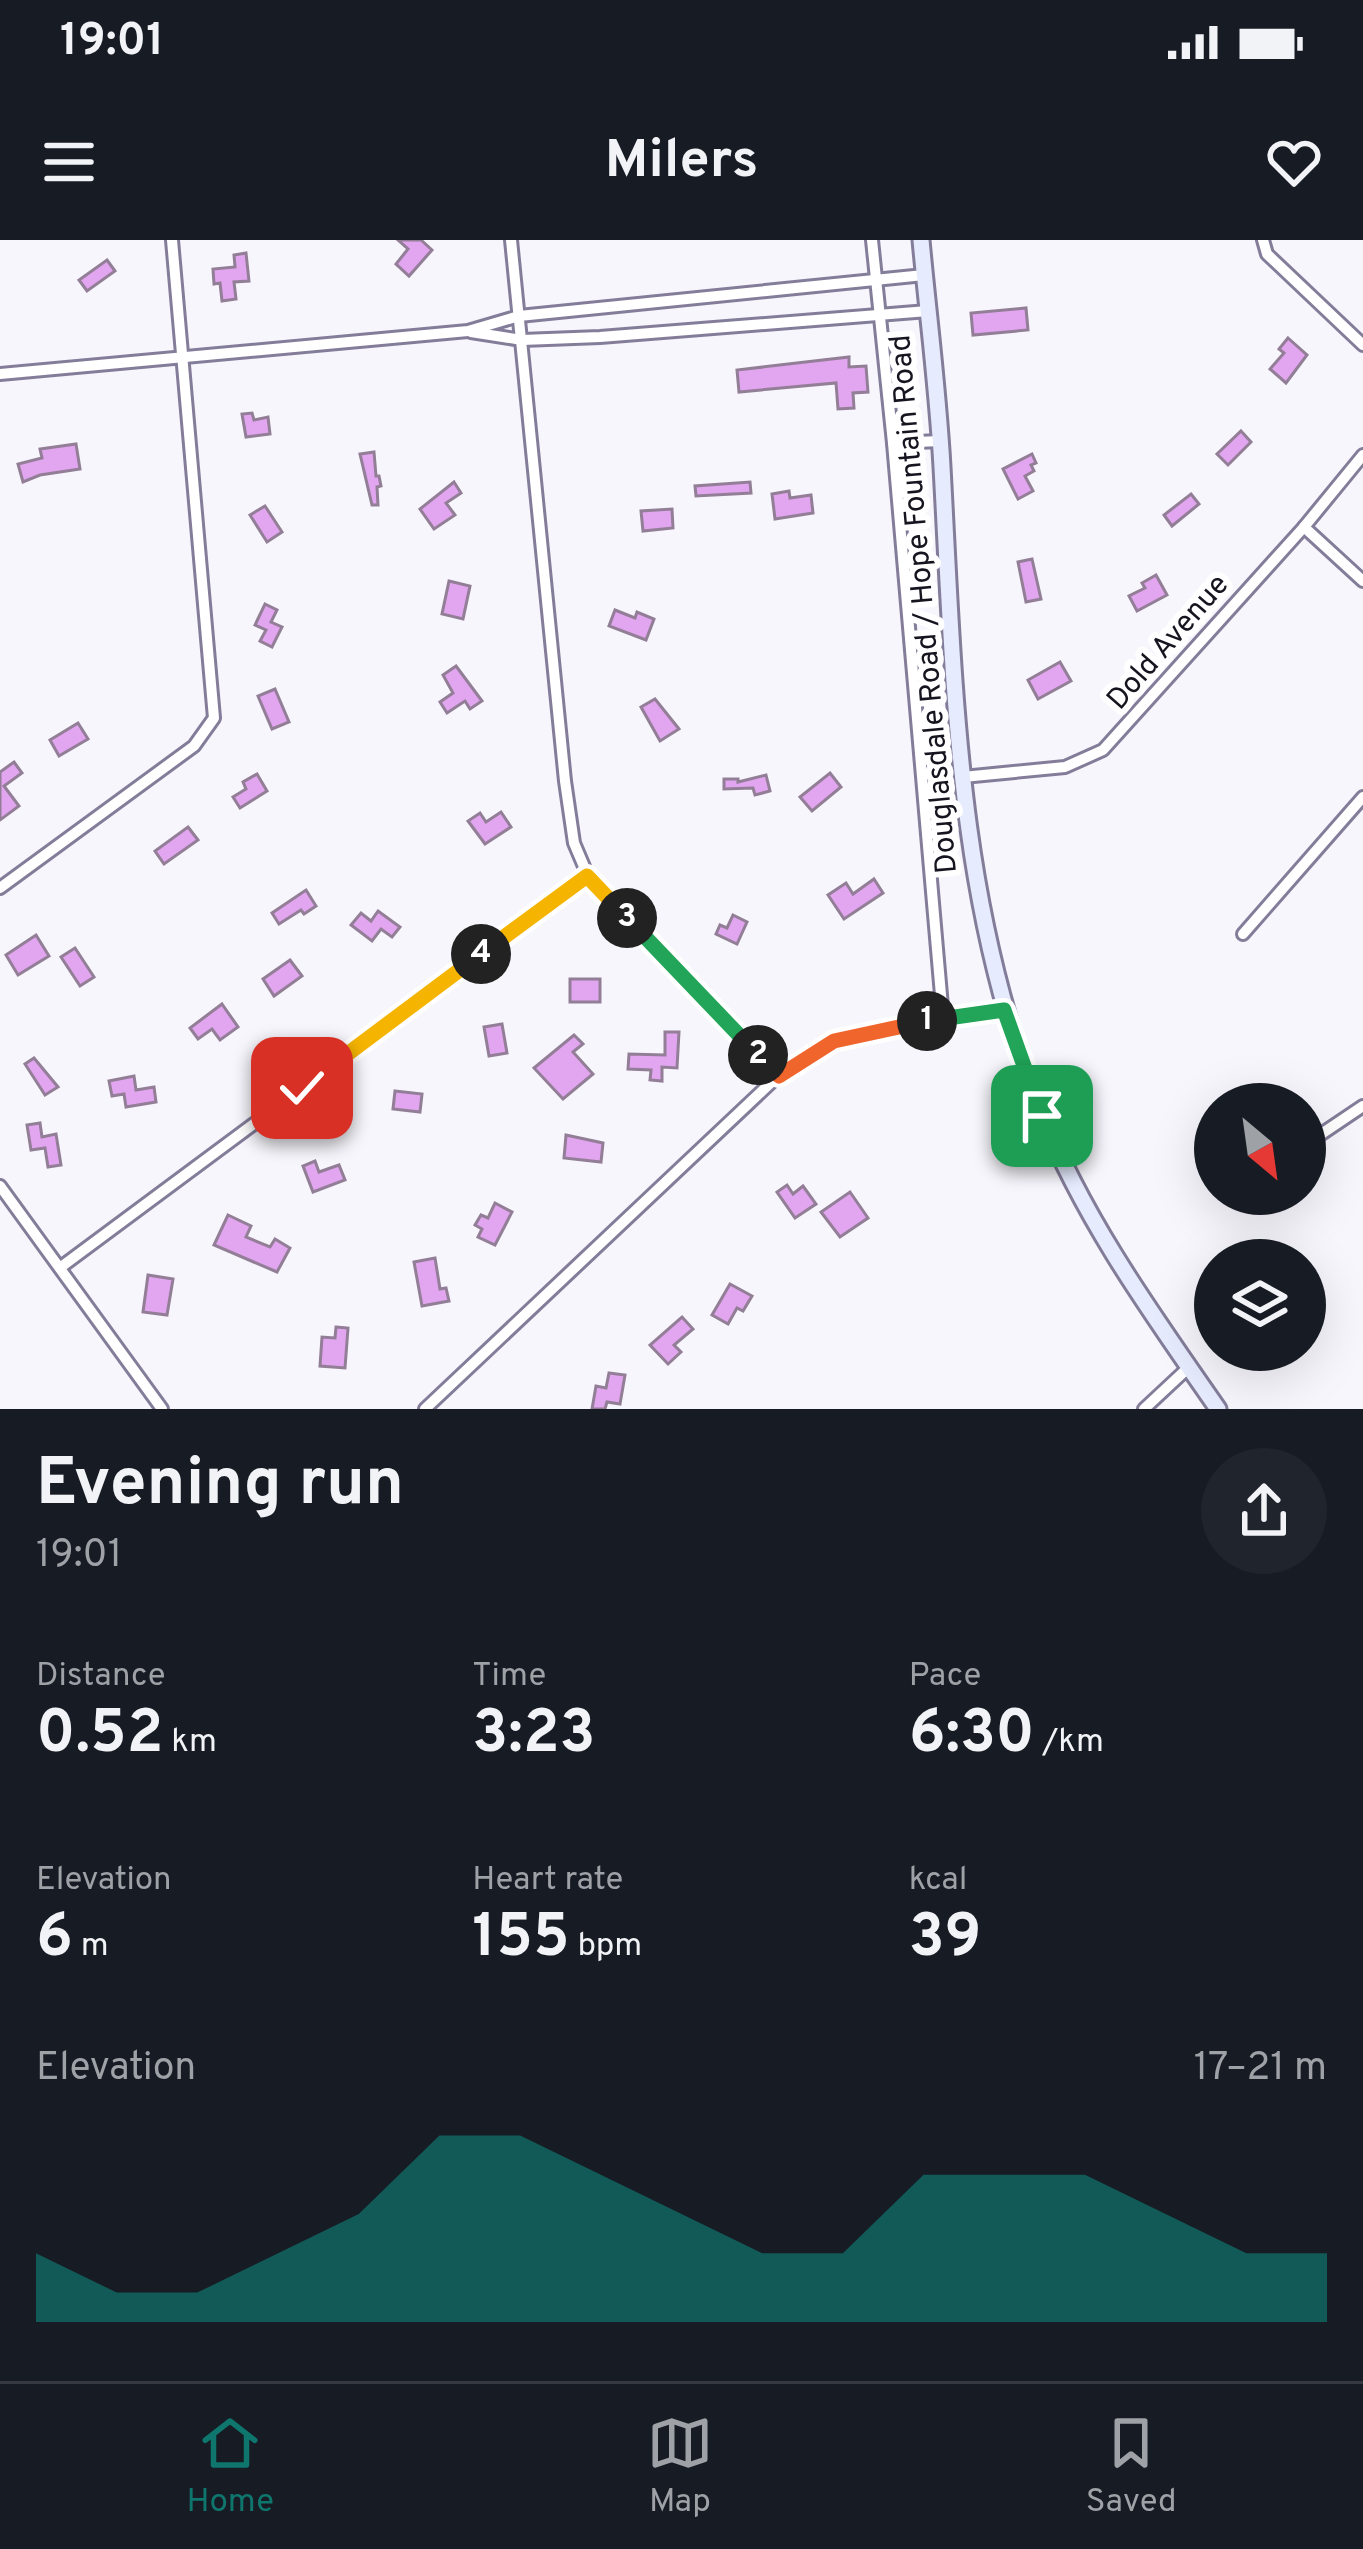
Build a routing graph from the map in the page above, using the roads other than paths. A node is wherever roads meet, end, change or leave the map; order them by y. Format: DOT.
graph roads {
  1 [pos="172,240"];
  2 [pos="511,240"];
  3 [pos="872,240"];
  4 [pos="921,240"];
  5 [pos="1263,240"];
  6 [pos="924,275"];
  7 [pos="877,280"];
  8 [pos="928,311"];
  9 [pos="880,314"];
  10 [pos="519,316"];
  11 [pos="468,331"];
  12 [pos="521,340"];
  13 [pos="1363,345"];
  14 [pos="184,357"];
  15 [pos="0,374"];
  16 [pos="940,441"];
  17 [pos="893,443"];
  18 [pos="1363,455"];
  19 [pos="1304,527"];
  20 [pos="1363,581"];
  21 [pos="963,777"];
  22 [pos="1363,797"];
  23 [pos="587,876"];
  24 [pos="0,888"];
  25 [pos="1244,934"];
  26 [pos="1004,1010"];
  27 [pos="943,1018"];
  28 [pos="779,1076"];
  29 [pos="1363,1106"];
  30 [pos="1326,1131"];
  31 [pos="0,1186"];
  32 [pos="61,1267"];
  33 [pos="1189,1367"];
  34 [pos="162,1409"];
  35 [pos="425,1409"];
  36 [pos="1144,1409"];
  37 [pos="1218,1409"];
  1 -- 14 [label="street"];
  2 -- 10 [label="street"];
  3 -- 7 [label="street"];
  4 -- 6 [label="main road, Douglasdale Road / Hope Fountain Road"];
  5 -- 13 [label="street"];
  6 -- 7 [label="street"];
  6 -- 8 [label="main road, Douglasdale Road / Hope Fountain Road"];
  7 -- 9 [label="street"];
  7 -- 10 [label="street"];
  8 -- 9 [label="street"];
  8 -- 16 [label="main road, Douglasdale Road / Hope Fountain Road"];
  9 -- 12 [label="street"];
  9 -- 17 [label="street"];
  10 -- 11 [label="street"];
  10 -- 12 [label="street"];
  11 -- 12 [label="street"];
  11 -- 14 [label="street"];
  12 -- 23 [label="street"];
  14 -- 15 [label="street"];
  14 -- 24 [label="street"];
  16 -- 17 [label="street"];
  16 -- 21 [label="main road, Douglasdale Road / Hope Fountain Road"];
  17 -- 27 [label="street"];
  18 -- 19 [label="street, Dold Avenue"];
  19 -- 20 [label="street"];
  19 -- 21 [label="street, Dold Avenue"];
  21 -- 26 [label="main road, Douglasdale Road / Hope Fountain Road"];
  22 -- 25 [label="street"];
  23 -- 28 [label="street"];
  23 -- 32 [label="street"];
  26 -- 27 [label="street"];
  26 -- 33 [label="main road, Douglasdale Road / Hope Fountain Road"];
  27 -- 28 [label="street"];
  28 -- 35 [label="street"];
  29 -- 30 [label="street"];
  31 -- 32 [label="street"];
  32 -- 34 [label="street"];
  33 -- 36 [label="street"];
  33 -- 37 [label="main road, Douglasdale Road / Hope Fountain Road"];
}
